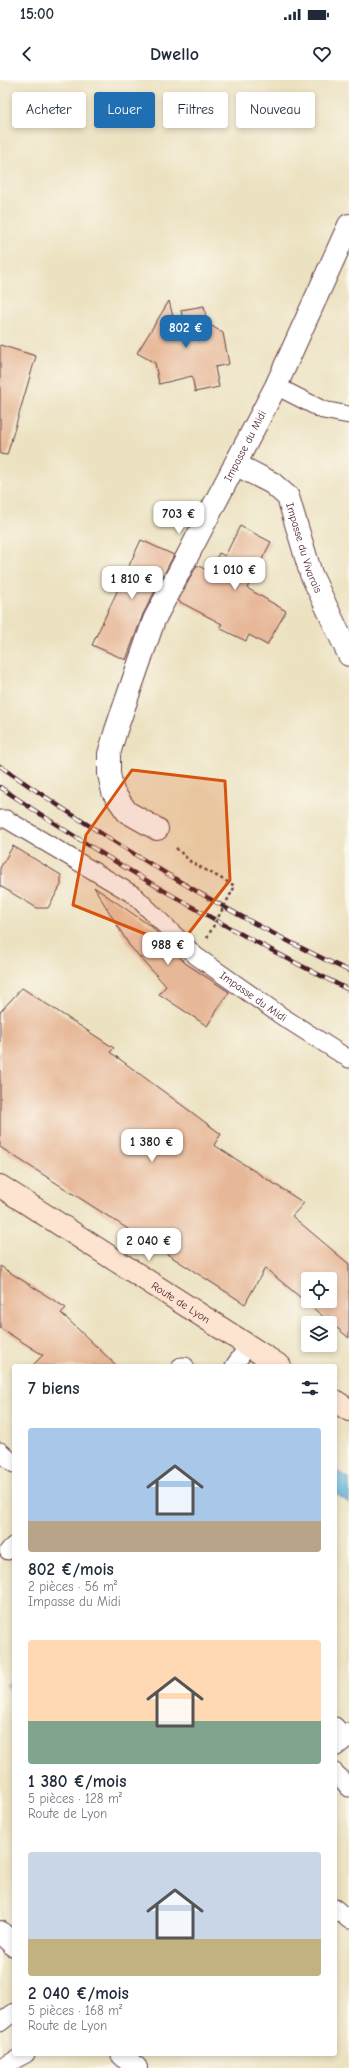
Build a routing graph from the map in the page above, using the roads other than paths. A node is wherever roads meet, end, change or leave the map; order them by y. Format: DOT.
graph roads {
  1 [pos="349,225"];
  2 [pos="276,386"];
  3 [pos="349,415"];
  4 [pos="236,464"];
  5 [pos="349,655"];
  6 [pos="0,819"];
  7 [pos="158,829"];
  8 [pos="349,1059"];
  9 [pos="0,1186"];
  10 [pos="248,1346"];
  11 [pos="235,1364"];
  12 [pos="277,1364"];
  13 [pos="337,1402"];
  14 [pos="349,1410"];
  15 [pos="0,1451"];
  16 [pos="12,1462"];
  17 [pos="337,1774"];
  18 [pos="349,1788"];
  19 [pos="337,1910"];
  20 [pos="349,1920"];
  21 [pos="0,1932"];
  22 [pos="12,1943"];
  23 [pos="12,2014"];
  24 [pos="0,2024"];
  25 [pos="22,2056"];
  26 [pos="124,2056"];
  27 [pos="0,2068"];
  28 [pos="136,2068"];
  1 -- 2 [label="street, Impasse du Midi"];
  2 -- 3 [label="lane"];
  2 -- 4 [label="street, Impasse du Midi"];
  4 -- 5 [label="street, Impasse du Vivarais"];
  4 -- 7 [label="street, Impasse du Midi"];
  6 -- 8 [label="lane, Impasse du Midi"];
  9 -- 10 [label="main road, Route de Lyon"];
  10 -- 11 [label="lane"];
  10 -- 12 [label="main road, Route de Lyon"];
  13 -- 14 [label="main road"];
  15 -- 16 [label="lane"];
  17 -- 18 [label="lane"];
  19 -- 20 [label="lane"];
  21 -- 22 [label="street"];
  23 -- 24 [label="lane"];
  25 -- 27 [label="lane"];
  26 -- 28 [label="street"];
}
